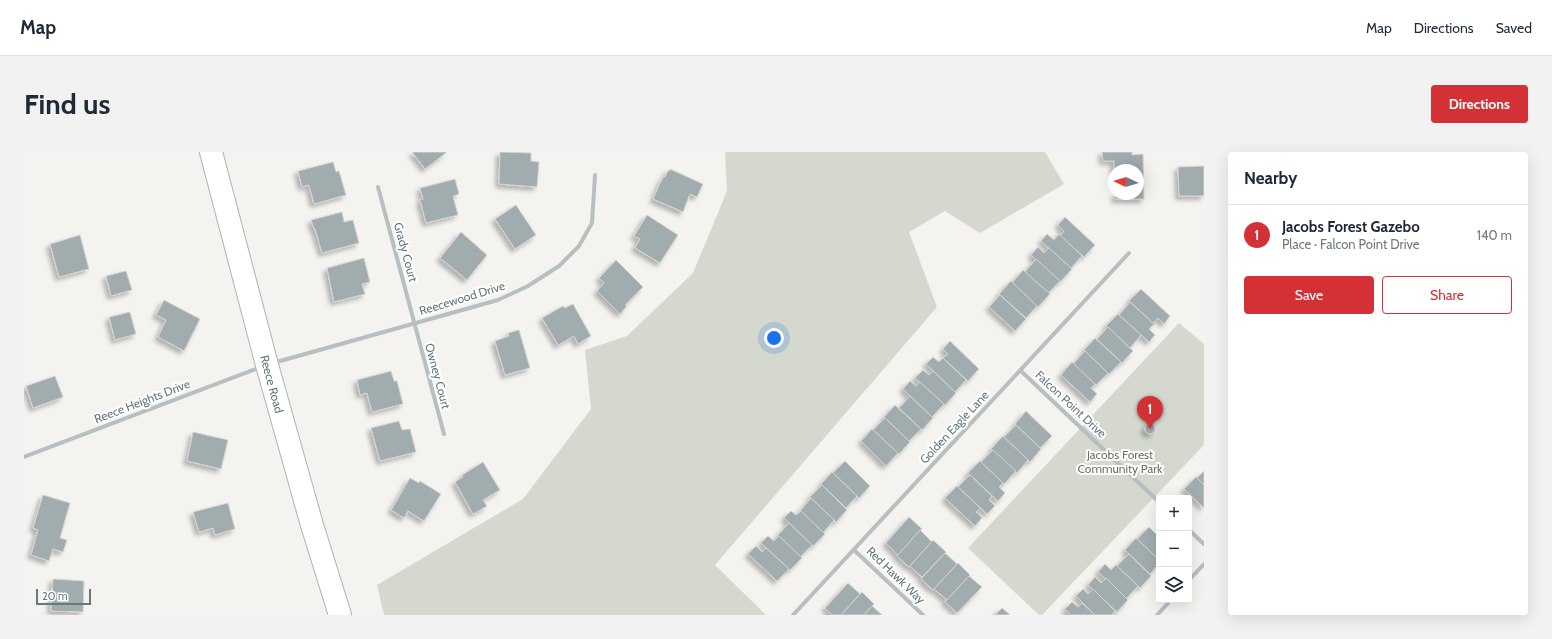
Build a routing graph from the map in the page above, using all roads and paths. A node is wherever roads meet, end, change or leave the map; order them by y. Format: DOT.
graph roads {
  1 [pos="211,152"];
  2 [pos="595,175"];
  3 [pos="378,186"];
  4 [pos="1130,253"];
  5 [pos="414,323"];
  6 [pos="267,365"];
  7 [pos="1021,371"];
  8 [pos="444,434"];
  9 [pos="24,457"];
  10 [pos="1156,499"];
  11 [pos="1190,531"];
  12 [pos="1204,544"];
  13 [pos="854,550"];
  14 [pos="1204,564"];
  15 [pos="1192,577"];
  16 [pos="1167,603"];
  17 [pos="340,615"];
  18 [pos="794,615"];
  19 [pos="923,615"];
  20 [pos="1157,615"];
  1 -- 6 [label="main road, Reece Road"];
  2 -- 5 [label="street, Reecewood Drive"];
  3 -- 5 [label="street, Grady Court"];
  4 -- 7 [label="street, Golden Eagle Lane"];
  5 -- 6 [label="street, Reecewood Drive"];
  5 -- 8 [label="street, Owney Court"];
  6 -- 9 [label="street, Reece Heights Drive"];
  6 -- 17 [label="main road, Reece Road"];
  7 -- 10 [label="street, Falcon Point Drive"];
  7 -- 13 [label="street, Golden Eagle Lane"];
  11 -- 12 [label="street"];
  13 -- 18 [label="street, Golden Eagle Lane"];
  13 -- 19 [label="street, Red Hawk Way"];
  14 -- 15 [label="street"];
  16 -- 20 [label="street"];
}
